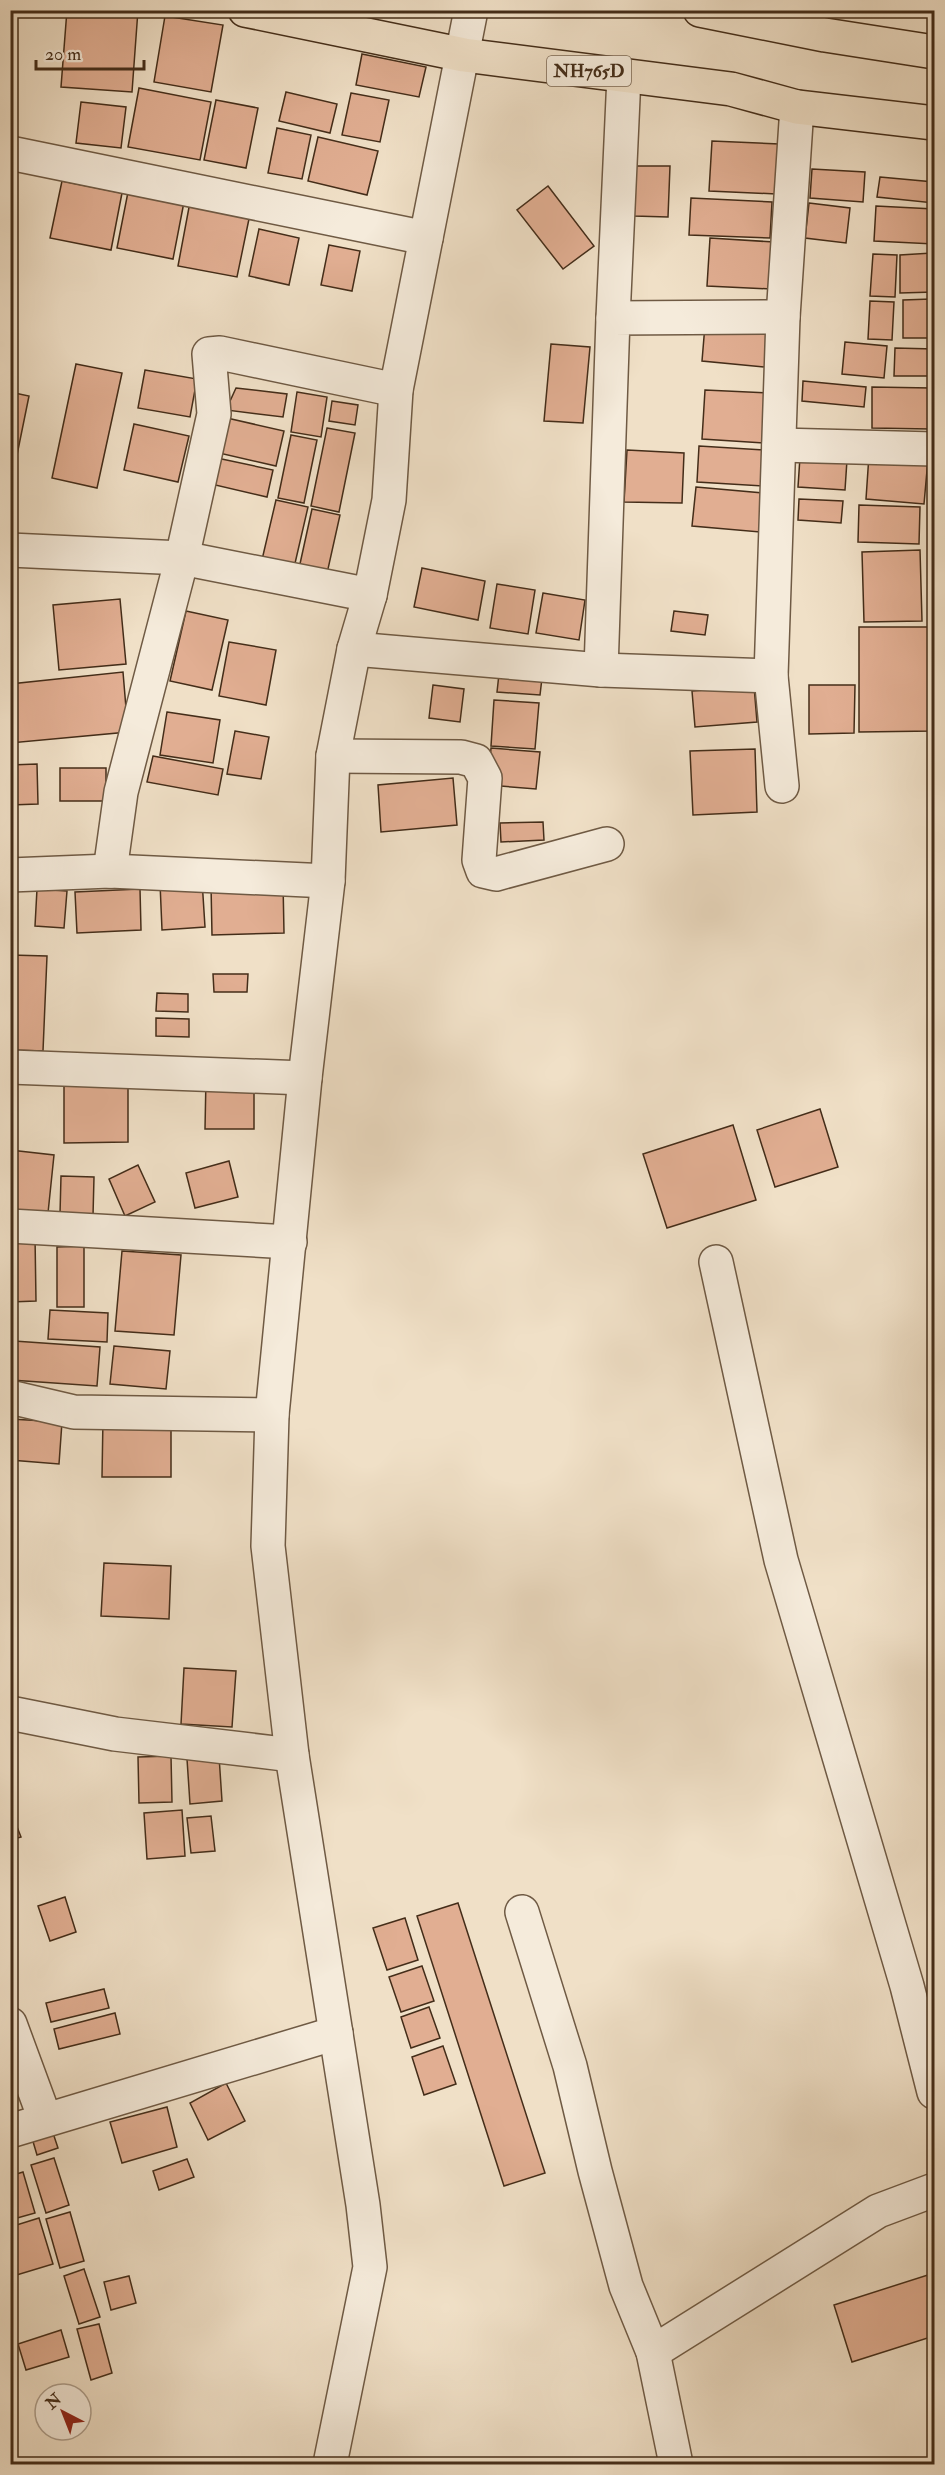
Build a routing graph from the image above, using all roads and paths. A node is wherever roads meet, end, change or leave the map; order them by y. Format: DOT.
graph roads {
  1 [pos="245,10"];
  2 [pos="471,10"];
  3 [pos="700,10"];
  4 [pos="934,52"];
  5 [pos="464,54"];
  6 [pos="624,76"];
  7 [pos="797,107"];
  8 [pos="934,123"];
  9 [pos="10,153"];
  10 [pos="426,238"];
  11 [pos="783,317"];
  12 [pos="613,318"];
  13 [pos="396,390"];
  14 [pos="779,445"];
  15 [pos="934,449"];
  16 [pos="10,550"];
  17 [pos="182,558"];
  18 [pos="370,596"];
  19 [pos="354,649"];
  20 [pos="601,669"];
  21 [pos="771,676"];
  22 [pos="333,756"];
  23 [pos="782,786"];
  24 [pos="607,844"];
  25 [pos="110,871"];
  26 [pos="10,875"];
  27 [pos="328,881"];
  28 [pos="10,1067"];
  29 [pos="305,1078"];
  30 [pos="10,1226"];
  31 [pos="290,1242"];
  32 [pos="716,1262"];
  33 [pos="10,1397"];
  34 [pos="272,1415"];
  35 [pos="10,1713"];
  36 [pos="292,1755"];
  37 [pos="522,1912"];
  38 [pos="10,2024"];
  39 [pos="336,2034"];
  40 [pos="934,2092"];
  41 [pos="45,2119"];
  42 [pos="10,2130"];
  43 [pos="934,2190"];
  44 [pos="653,2352"];
  45 [pos="330,2464"];
  46 [pos="676,2464"];
  1 -- 5 [label="highway, NH765D"];
  2 -- 5 [label="street"];
  3 -- 4 [label="highway"];
  5 -- 6 [label="highway, NH765D"];
  5 -- 10 [label="street"];
  6 -- 7 [label="highway, NH765D"];
  6 -- 12 [label="street"];
  7 -- 8 [label="highway, NH765D"];
  7 -- 11 [label="street"];
  9 -- 10 [label="street"];
  10 -- 13 [label="street"];
  11 -- 12 [label="street"];
  11 -- 14 [label="street"];
  12 -- 20 [label="street"];
  13 -- 17 [label="street"];
  13 -- 18 [label="street"];
  14 -- 15 [label="street"];
  14 -- 21 [label="street"];
  16 -- 17 [label="street"];
  17 -- 18 [label="street"];
  17 -- 25 [label="street"];
  18 -- 19 [label="street"];
  19 -- 20 [label="street"];
  19 -- 22 [label="street"];
  20 -- 21 [label="street"];
  21 -- 23 [label="street"];
  22 -- 24 [label="street"];
  22 -- 27 [label="street"];
  25 -- 26 [label="street"];
  25 -- 27 [label="street"];
  27 -- 29 [label="street"];
  28 -- 29 [label="street"];
  29 -- 31 [label="street"];
  30 -- 31 [label="street"];
  31 -- 34 [label="street"];
  32 -- 40 [label="street"];
  33 -- 34 [label="street"];
  34 -- 36 [label="street"];
  35 -- 36 [label="street"];
  36 -- 39 [label="street"];
  37 -- 44 [label="street"];
  38 -- 41 [label="street"];
  39 -- 41 [label="street"];
  39 -- 45 [label="street"];
  41 -- 42 [label="street"];
  43 -- 44 [label="street"];
  44 -- 46 [label="street"];
}
